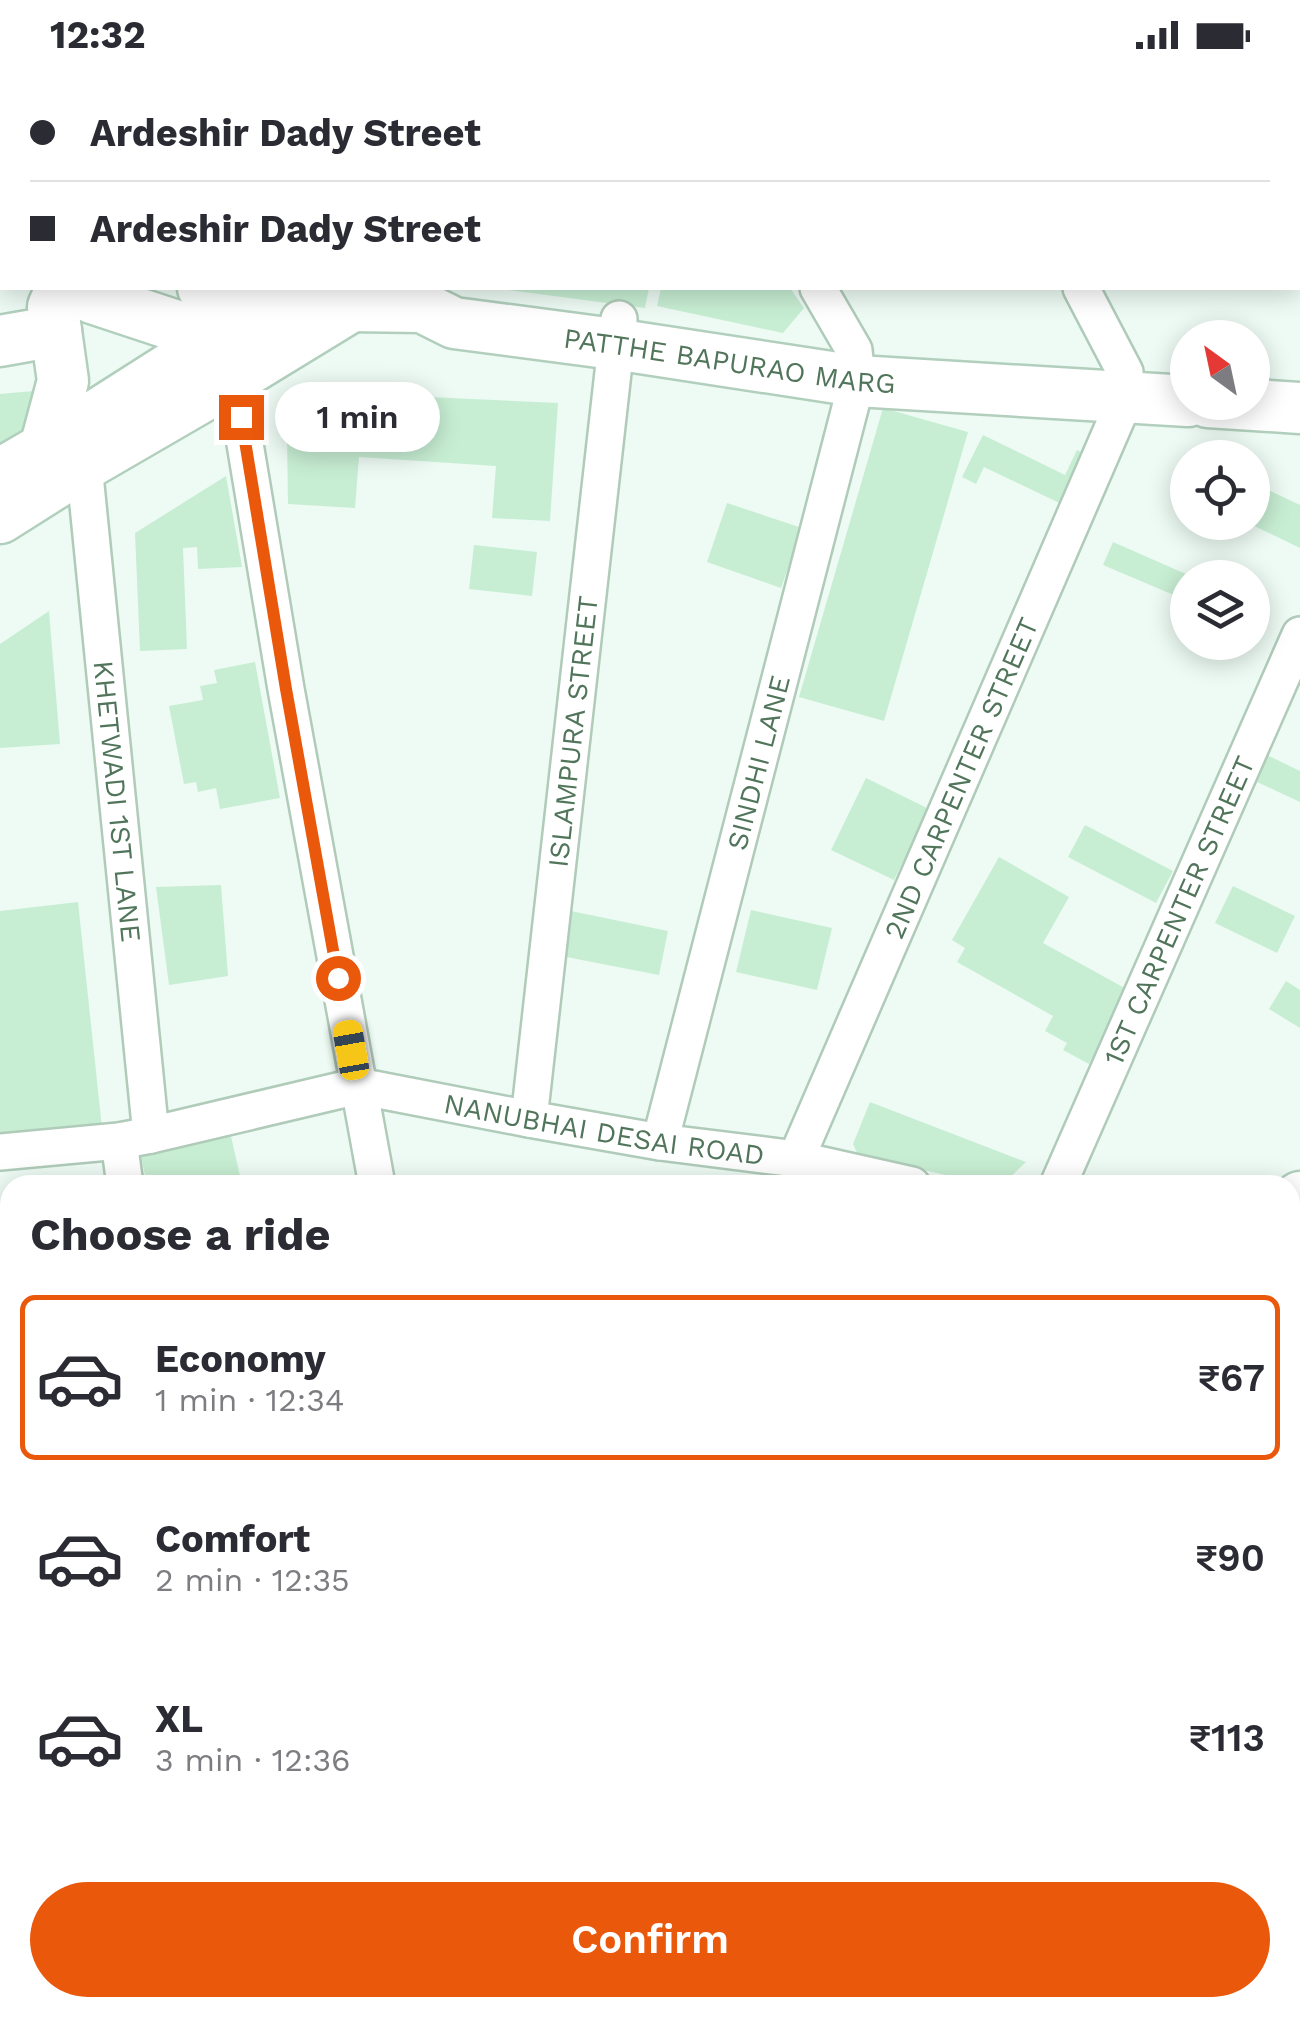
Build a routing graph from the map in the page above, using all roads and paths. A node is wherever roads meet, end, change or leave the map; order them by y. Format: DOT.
graph roads {
  1 [pos="84,290"];
  2 [pos="191,290"];
  3 [pos="230,290"];
  4 [pos="819,290"];
  5 [pos="1082,290"];
  6 [pos="350,299"];
  7 [pos="59,309"];
  8 [pos="617,332"];
  9 [pos="0,341"];
  10 [pos="225,358"];
  11 [pos="855,366"];
  12 [pos="1170,378"];
  13 [pos="1270,380"];
  14 [pos="1300,381"];
  15 [pos="1126,385"];
  16 [pos="1170,396"];
  17 [pos="1270,406"];
  18 [pos="1300,408"];
  19 [pos="64,457"];
  20 [pos="0,474"];
  21 [pos="0,518"];
  22 [pos="1300,636"];
  23 [pos="358,1086"];
  24 [pos="529,1120"];
  25 [pos="135,1138"];
  26 [pos="660,1142"];
  27 [pos="0,1152"];
  28 [pos="796,1158"];
  29 [pos="127,1175"];
  30 [pos="376,1175"];
  31 [pos="869,1175"];
  32 [pos="1062,1175"];
  1 -- 10 [label="street"];
  2 -- 10 [label="street"];
  3 -- 6 [label="street, PATTHE BAPURAO MARG"];
  4 -- 11 [label="street"];
  5 -- 15 [label="street"];
  6 -- 8 [label="street, PATTHE BAPURAO MARG"];
  6 -- 10 [label="street"];
  6 -- 10 [label="street"];
  7 -- 9 [label="street"];
  7 -- 19 [label="street"];
  8 -- 11 [label="street, PATTHE BAPURAO MARG"];
  8 -- 24 [label="street, ISLAMPURA STREET"];
  10 -- 19 [label="street"];
  10 -- 23 [label="street"];
  11 -- 15 [label="street, PATTHE BAPURAO MARG"];
  11 -- 26 [label="street, SINDHI LANE"];
  12 -- 15 [label="street"];
  13 -- 14 [label="street"];
  15 -- 16 [label="street, PATTHE BAPURAO MARG"];
  15 -- 28 [label="street, 2ND CARPENTER STREET"];
  17 -- 18 [label="street"];
  19 -- 20 [label="street"];
  19 -- 21 [label="street"];
  19 -- 25 [label="street, KHETWADI 1ST LANE"];
  22 -- 32 [label="street, 1ST CARPENTER STREET"];
  23 -- 24 [label="street, NANUBHAI DESAI ROAD"];
  23 -- 25 [label="street"];
  23 -- 30 [label="street"];
  24 -- 26 [label="street, NANUBHAI DESAI ROAD"];
  25 -- 27 [label="street"];
  25 -- 29 [label="street, KHETWADI 1ST LANE"];
  26 -- 28 [label="street, NANUBHAI DESAI ROAD"];
  28 -- 31 [label="street, NANUBHAI DESAI ROAD"];
}
